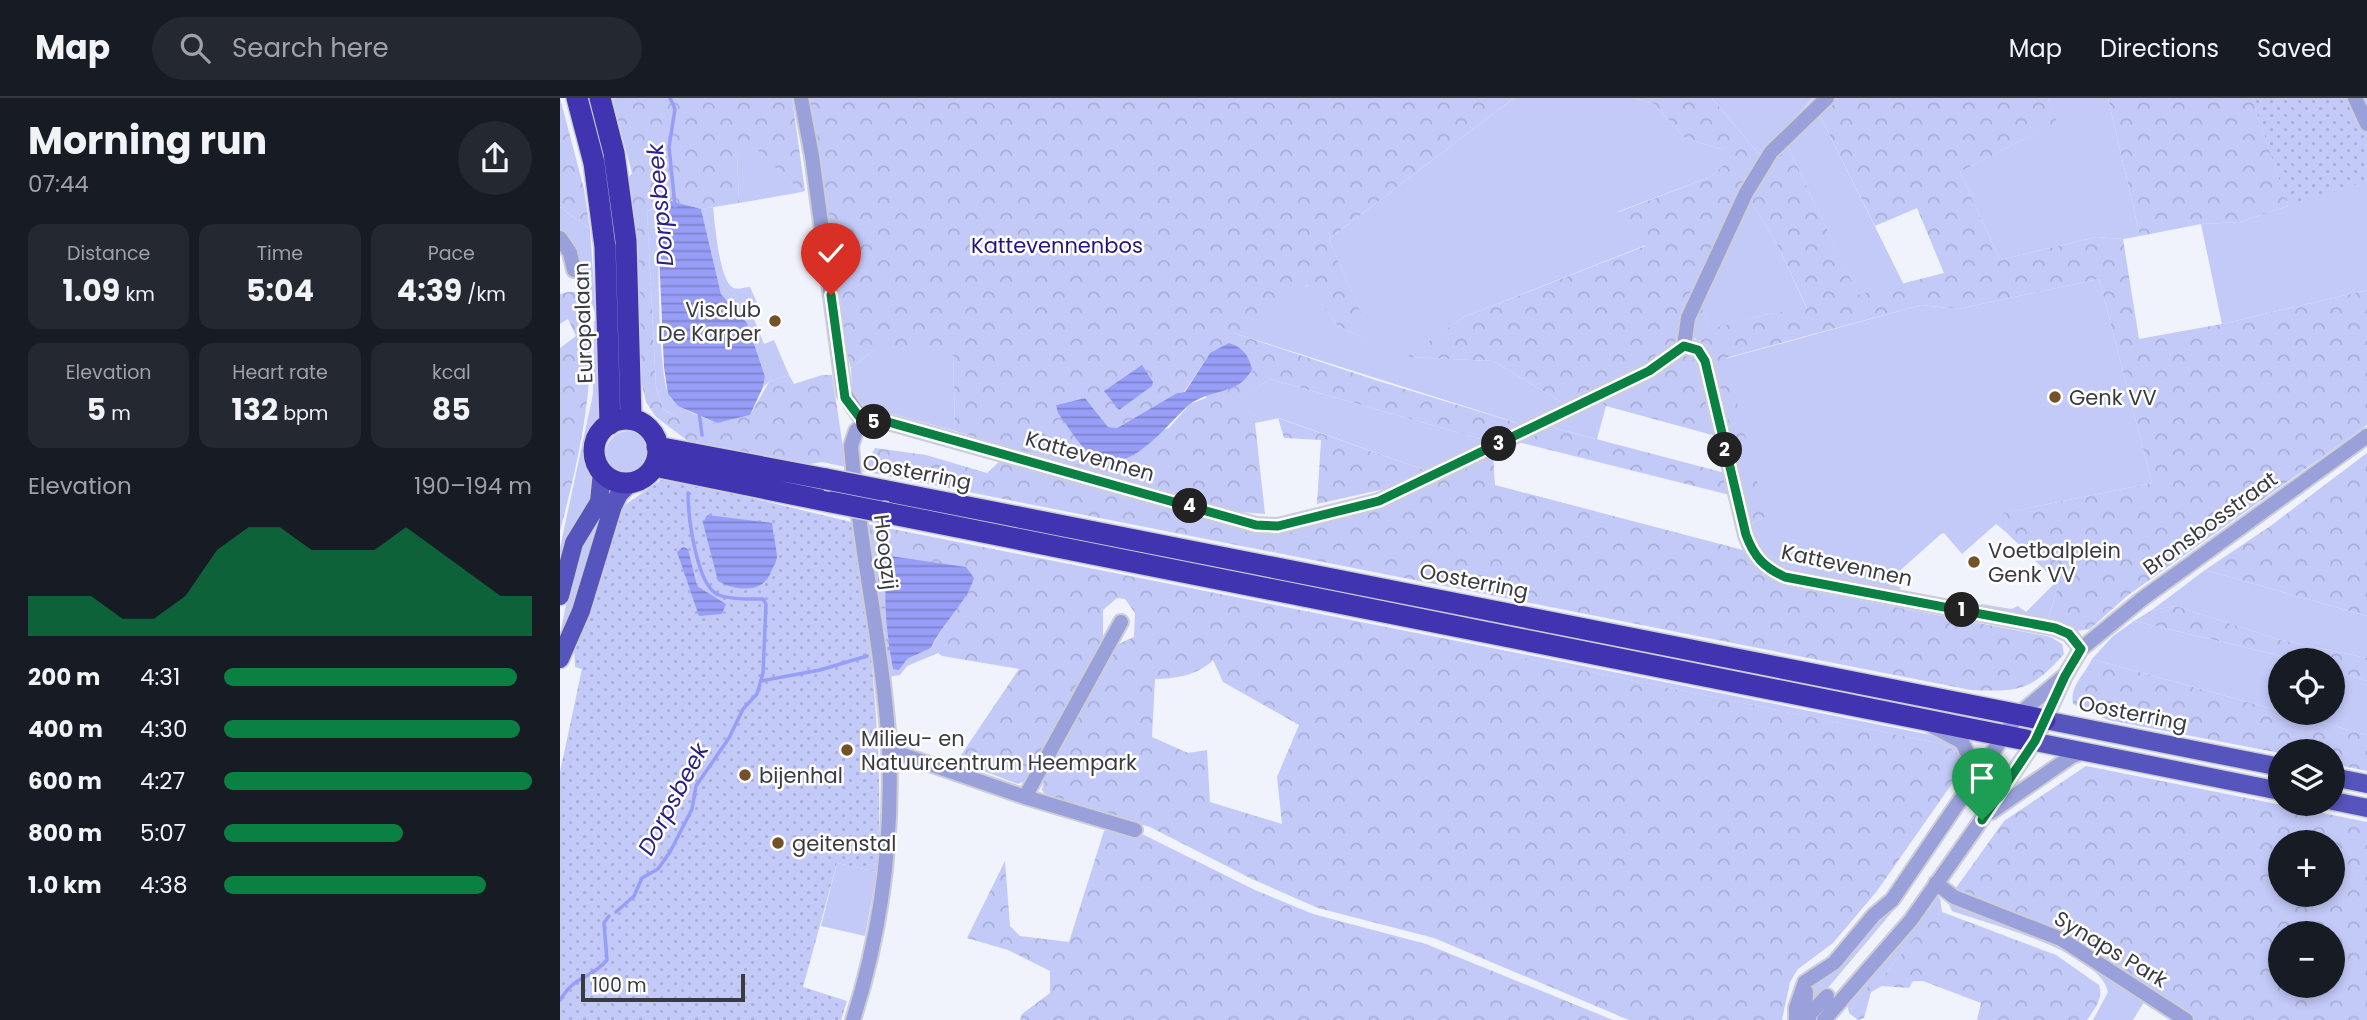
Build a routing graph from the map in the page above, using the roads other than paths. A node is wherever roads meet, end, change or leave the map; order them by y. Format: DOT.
graph roads {
  1 [pos="577,98"];
  2 [pos="600,98"];
  3 [pos="801,98"];
  4 [pos="1827,98"];
  5 [pos="2354,98"];
  6 [pos="2367,124"];
  7 [pos="560,238"];
  8 [pos="573,270"];
  9 [pos="1684,346"];
  10 [pos="629,373"];
  11 [pos="631,418"];
  12 [pos="864,423"];
  13 [pos="610,424"];
  14 [pos="2367,436"];
  15 [pos="655,457"];
  16 [pos="713,457"];
  17 [pos="602,472"];
  18 [pos="630,482"];
  19 [pos="560,596"];
  20 [pos="1121,622"];
  21 [pos="2081,649"];
  22 [pos="560,659"];
  23 [pos="2065,676"];
  24 [pos="2018,715"];
  25 [pos="2045,720"];
  26 [pos="1926,721"];
  27 [pos="2004,736"];
  28 [pos="2030,741"];
  29 [pos="889,750"];
  30 [pos="2084,752"];
  31 [pos="2268,765"];
  32 [pos="1978,776"];
  33 [pos="2345,779"];
  34 [pos="2367,784"];
  35 [pos="2268,788"];
  36 [pos="1025,797"];
  37 [pos="2345,803"];
  38 [pos="2367,807"];
  39 [pos="1982,820"];
  40 [pos="1136,830"];
  41 [pos="1936,884"];
  42 [pos="1831,1002"];
  43 [pos="1804,1019"];
  44 [pos="853,1020"];
  45 [pos="1824,1020"];
  46 [pos="2186,1020"];
  1 -- 13 [label="highway, Europalaan"];
  2 -- 10 [label="highway, Europalaan"];
  3 -- 12 [label="street"];
  4 -- 9 [label="street"];
  5 -- 6 [label="street"];
  7 -- 8 [label="street"];
  9 -- 12 [label="street, Kattevennen"];
  9 -- 21 [label="street, Kattevennen"];
  10 -- 11 [label="highway, Europalaan"];
  10 -- 16 [label="highway"];
  11 -- 13 [label="highway"];
  11 -- 15 [label="highway"];
  12 -- 29 [label="street, Hoogzij"];
  13 -- 17 [label="highway, Europalaan"];
  14 -- 21 [label="street, Bronsbosstraat"];
  15 -- 16 [label="highway, Oosterring"];
  15 -- 18 [label="highway"];
  15 -- 26 [label="highway, bridge"];
  16 -- 24 [label="highway, Oosterring, bridge"];
  17 -- 18 [label="highway"];
  17 -- 19 [label="main road, Europalaan"];
  18 -- 22 [label="main road"];
  20 -- 36 [label="street"];
  21 -- 23 [label="street"];
  23 -- 24 [label="street"];
  23 -- 25 [label="street"];
  24 -- 25 [label="highway, Oosterring"];
  24 -- 27 [label="street"];
  25 -- 28 [label="street"];
  25 -- 31 [label="main road, Oosterring"];
  26 -- 27 [label="highway"];
  26 -- 32 [label="street"];
  27 -- 28 [label="highway"];
  27 -- 32 [label="street"];
  28 -- 30 [label="main road"];
  28 -- 39 [label="street"];
  29 -- 36 [label="street"];
  29 -- 44 [label="street, Hoogzij"];
  30 -- 35 [label="main road"];
  30 -- 39 [label="street"];
  32 -- 43 [label="street"];
  33 -- 34 [label="main road"];
  36 -- 40 [label="street"];
  37 -- 38 [label="main road"];
  39 -- 41 [label="street"];
  41 -- 42 [label="street"];
  41 -- 46 [label="street, Synaps Park"];
  42 -- 43 [label="street"];
  42 -- 45 [label="street"];
}
